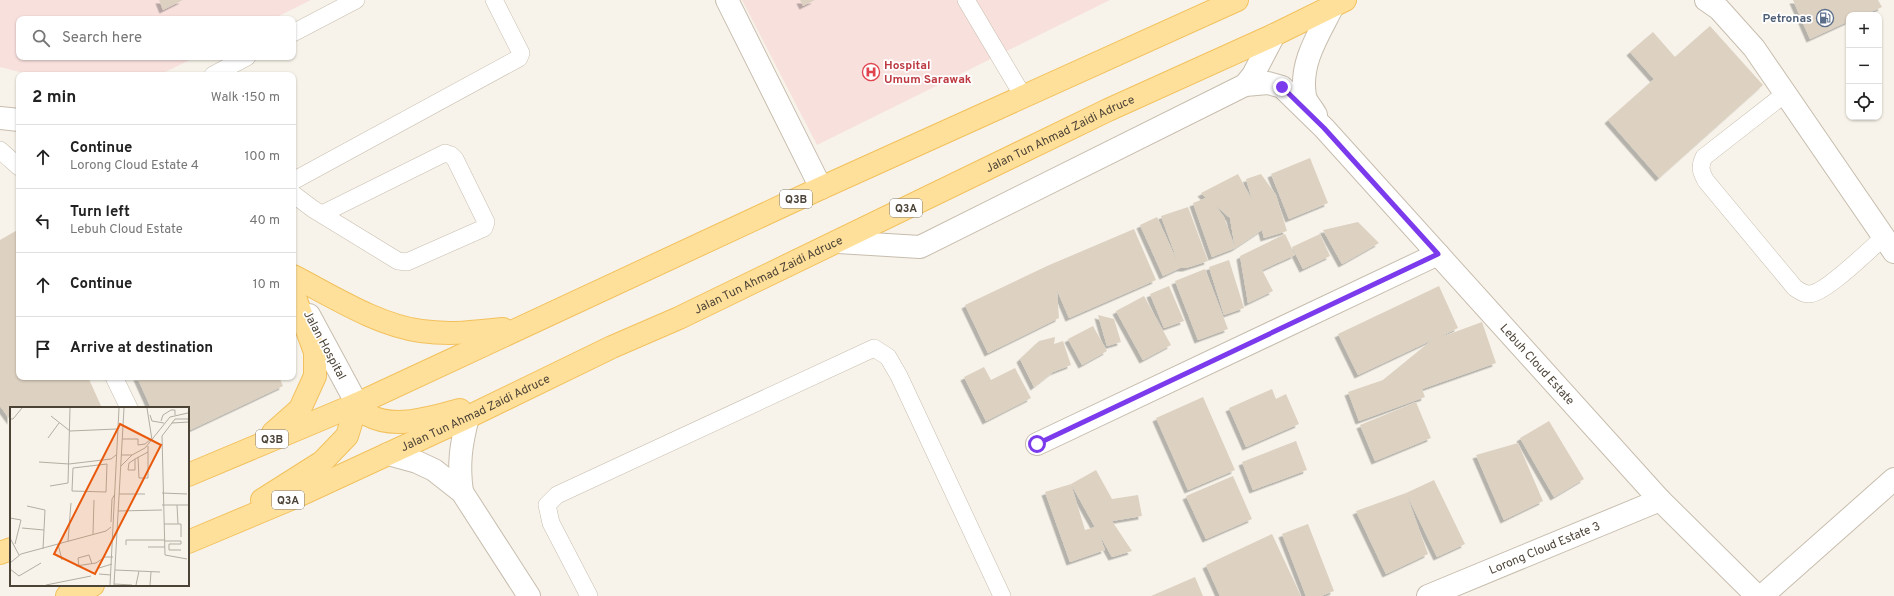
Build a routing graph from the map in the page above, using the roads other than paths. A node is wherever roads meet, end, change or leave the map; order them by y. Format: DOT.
graph roads {
  1 [pos="356,0"];
  2 [pos="494,0"];
  3 [pos="727,0"];
  4 [pos="966,0"];
  5 [pos="1237,0"];
  6 [pos="1706,0"];
  7 [pos="1339,3"];
  8 [pos="296,31"];
  9 [pos="1274,35"];
  10 [pos="241,60"];
  11 [pos="219,72"];
  12 [pos="1245,85"];
  13 [pos="1786,93"];
  14 [pos="1023,96"];
  15 [pos="0,118"];
  16 [pos="16,120"];
  17 [pos="1324,128"];
  18 [pos="0,150"];
  19 [pos="16,164"];
  20 [pos="296,179"];
  21 [pos="821,188"];
  22 [pos="296,196"];
  23 [pos="322,214"];
  24 [pos="838,242"];
  25 [pos="1889,245"];
  26 [pos="1438,254"];
  27 [pos="296,278"];
  28 [pos="296,292"];
  29 [pos="296,300"];
  30 [pos="520,327"];
  31 [pos="115,380"];
  32 [pos="543,381"];
  33 [pos="357,404"];
  34 [pos="129,407"];
  35 [pos="468,417"];
  36 [pos="260,444"];
  37 [pos="1037,444"];
  38 [pos="388,454"];
  39 [pos="189,475"];
  40 [pos="1894,479"];
  41 [pos="462,492"];
  42 [pos="1660,500"];
  43 [pos="209,533"];
  44 [pos="189,542"];
  45 [pos="10,549"];
  46 [pos="0,553"];
  47 [pos="529,596"];
  48 [pos="589,596"];
  49 [pos="1002,596"];
  50 [pos="1428,596"];
  51 [pos="1757,596"];
  52 [pos="1762,596"];
  1 -- 8 [label="lane"];
  2 -- 20 [label="lane"];
  3 -- 21 [label="street"];
  4 -- 14 [label="lane"];
  5 -- 14 [label="main road, Q3B"];
  6 -- 13 [label="street"];
  7 -- 9 [label="main road, Jalan Tun Ahmad Zaidi Adruce / Q3A"];
  7 -- 17 [label="street"];
  9 -- 12 [label="street"];
  9 -- 24 [label="main road, Jalan Tun Ahmad Zaidi Adruce / Q3A"];
  10 -- 11 [label="lane"];
  12 -- 17 [label="street"];
  12 -- 24 [label="street"];
  13 -- 25 [label="street"];
  13 -- 25 [label="lane"];
  14 -- 21 [label="main road, Q3B"];
  15 -- 16 [label="street"];
  17 -- 26 [label="street, Lebuh Cloud Estate"];
  18 -- 19 [label="lane"];
  21 -- 30 [label="main road, Q3B"];
  22 -- 23 [label="lane"];
  23 -- 23 [label="lane"];
  24 -- 32 [label="main road, Jalan Tun Ahmad Zaidi Adruce / Q3A"];
  26 -- 37 [label="street"];
  26 -- 42 [label="street, Lebuh Cloud Estate"];
  27 -- 30 [label="main road"];
  28 -- 33 [label="street, Jalan Hospital"];
  29 -- 36 [label="main road"];
  30 -- 33 [label="main road, Q3B"];
  31 -- 34 [label="lane"];
  32 -- 33 [label="main road"];
  32 -- 35 [label="main road, Jalan Tun Ahmad Zaidi Adruce / Q3A"];
  33 -- 36 [label="main road, Q3B"];
  33 -- 43 [label="main road"];
  35 -- 38 [label="main road, Jalan Tun Ahmad Zaidi Adruce / Q3A"];
  35 -- 41 [label="street"];
  36 -- 39 [label="main road, Q3B"];
  38 -- 41 [label="street"];
  38 -- 43 [label="main road, Jalan Tun Ahmad Zaidi Adruce / Q3A"];
  40 -- 52 [label="street"];
  41 -- 47 [label="street"];
  42 -- 50 [label="street, Lorong Cloud Estate 3"];
  42 -- 51 [label="street, Lebuh Cloud Estate"];
  43 -- 44 [label="main road, Jalan Tun Ahmad Zaidi Adruce / Q3A"];
  45 -- 46 [label="main road"];
  48 -- 49 [label="lane"];
}
